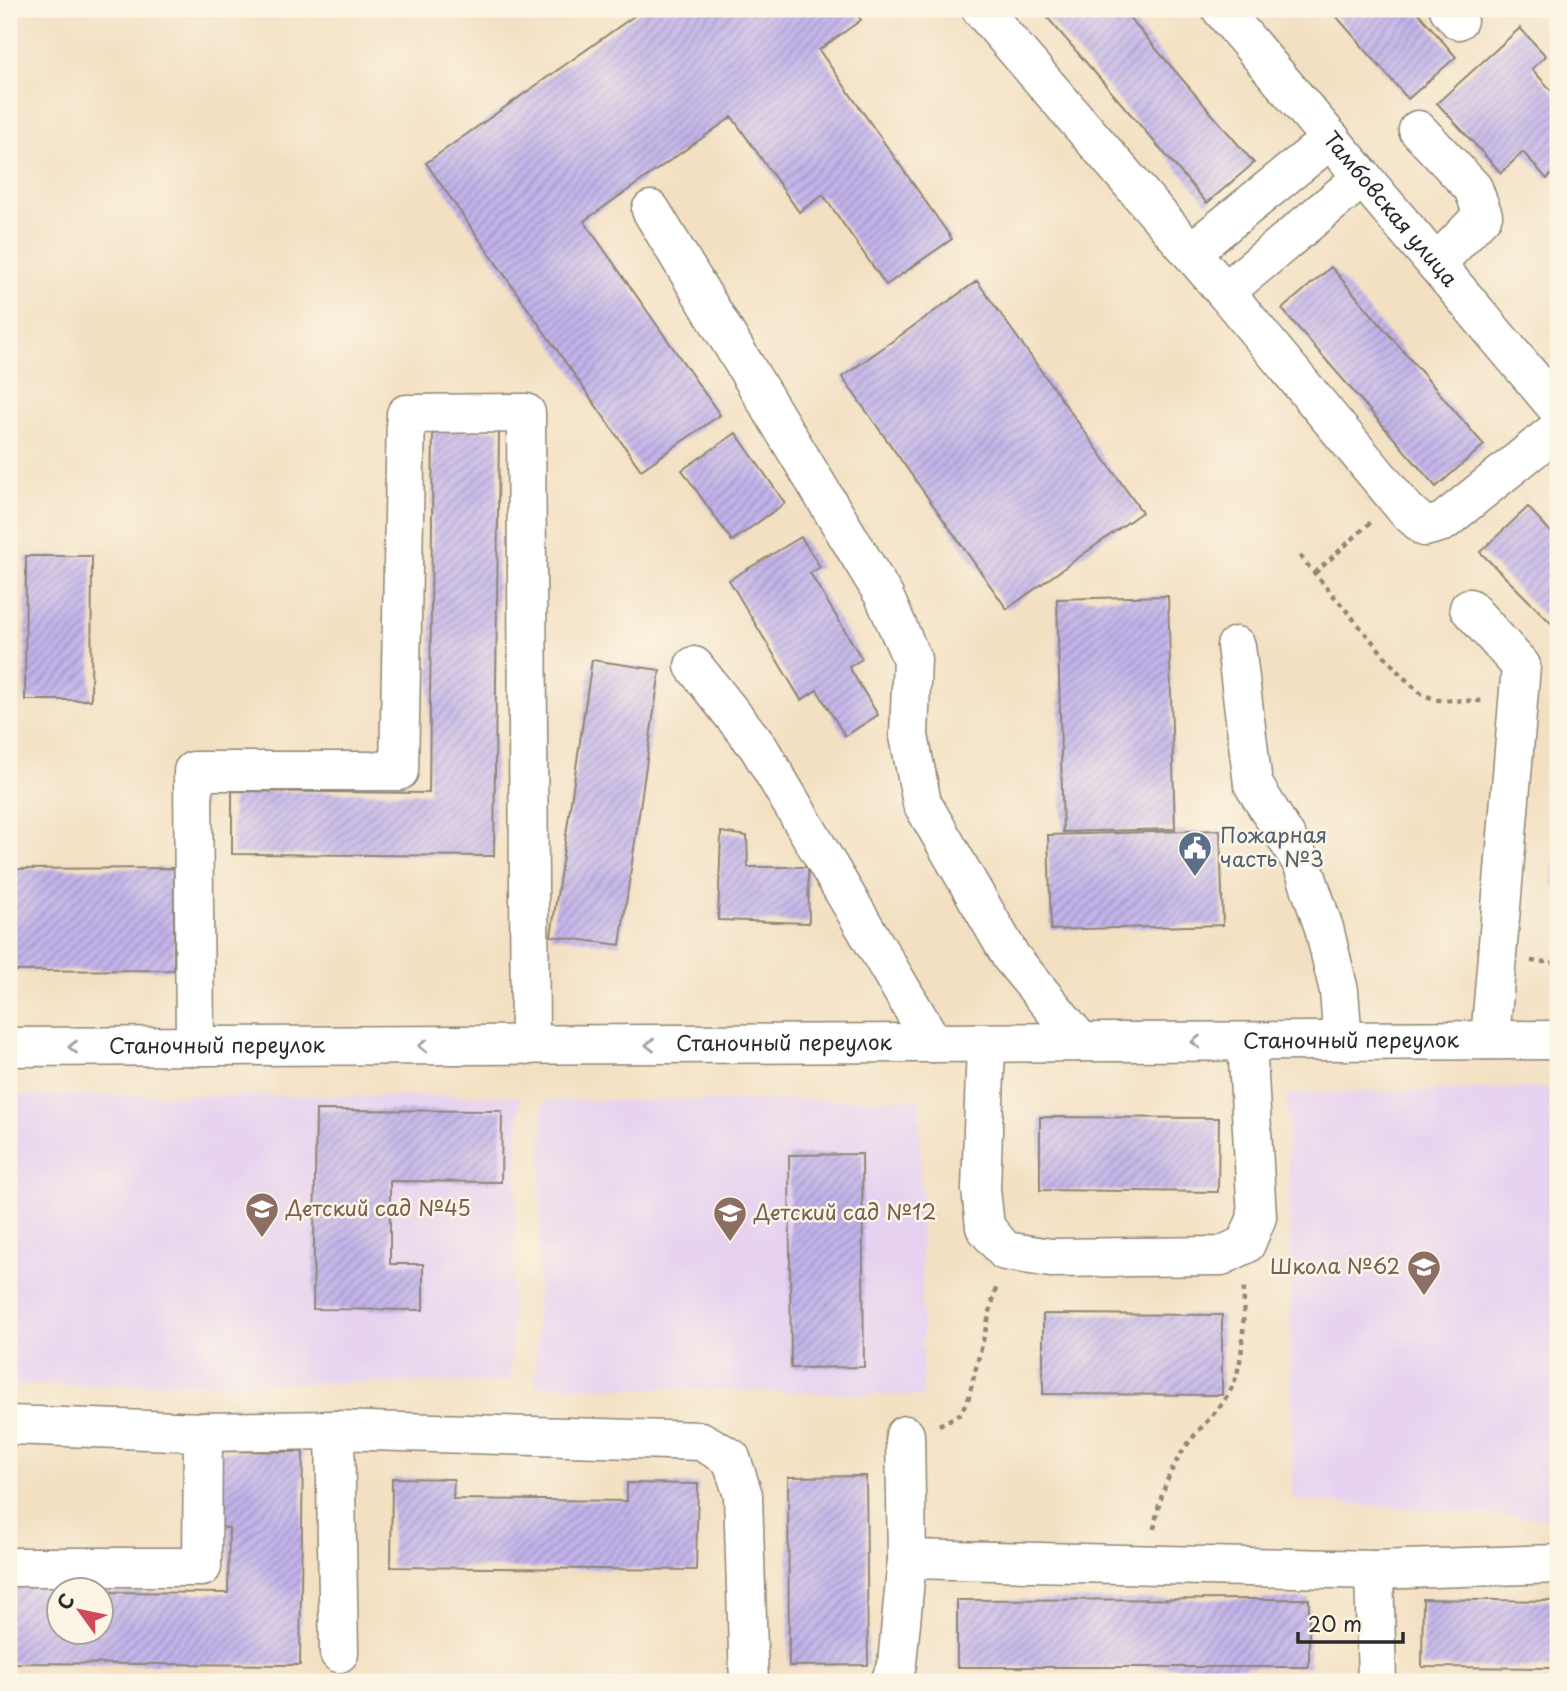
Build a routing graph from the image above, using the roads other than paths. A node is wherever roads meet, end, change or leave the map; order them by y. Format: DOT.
graph roads {
  1 [pos="981,9"];
  2 [pos="1221,9"];
  3 [pos="1418,130"];
  4 [pos="1331,139"];
  5 [pos="1363,177"];
  6 [pos="651,210"];
  7 [pos="1191,252"];
  8 [pos="1436,264"];
  9 [pos="1225,292"];
  10 [pos="1558,409"];
  11 [pos="1558,429"];
  12 [pos="1469,608"];
  13 [pos="1236,646"];
  14 [pos="694,666"];
  15 [pos="1490,1040"];
  16 [pos="1558,1040"];
  17 [pos="1343,1041"];
  18 [pos="1081,1042"];
  19 [pos="1247,1042"];
  20 [pos="933,1043"];
  21 [pos="986,1043"];
  22 [pos="530,1045"];
  23 [pos="9,1047"];
  24 [pos="195,1047"];
  25 [pos="9,1425"];
  26 [pos="335,1430"];
  27 [pos="203,1432"];
  28 [pos="905,1435"];
  29 [pos="907,1559"];
  30 [pos="1558,1564"];
  31 [pos="9,1567"];
  32 [pos="1374,1570"];
  33 [pos="339,1653"];
  34 [pos="749,1682"];
  35 [pos="890,1682"];
  36 [pos="1377,1682"];
  1 -- 7 [label="main road"];
  2 -- 4 [label="main road, Тамбовская улица"];
  3 -- 8 [label="main road"];
  4 -- 5 [label="main road, Тамбовская улица"];
  4 -- 7 [label="main road"];
  5 -- 8 [label="main road, Тамбовская улица"];
  5 -- 9 [label="main road"];
  6 -- 18 [label="main road"];
  7 -- 9 [label="main road"];
  8 -- 10 [label="main road, Тамбовская улица"];
  9 -- 11 [label="main road"];
  12 -- 15 [label="main road"];
  13 -- 17 [label="main road"];
  14 -- 20 [label="main road"];
  15 -- 16 [label="main road, Станочный переулок"];
  15 -- 17 [label="main road, Станочный переулок"];
  17 -- 19 [label="main road, Станочный переулок"];
  19 -- 18 [label="main road, Станочный переулок, one-way"];
  18 -- 21 [label="main road, Станочный переулок"];
  19 -- 21 [label="main road"];
  20 -- 21 [label="main road, Станочный переулок"];
  20 -- 22 [label="main road, Станочный переулок, one-way"];
  22 -- 24 [label="main road, Станочный переулок, one-way"];
  22 -- 24 [label="main road"];
  24 -- 23 [label="main road, Станочный переулок, one-way"];
  25 -- 27 [label="main road"];
  26 -- 27 [label="main road"];
  26 -- 33 [label="main road"];
  26 -- 34 [label="main road"];
  27 -- 31 [label="main road"];
  28 -- 29 [label="main road"];
  29 -- 32 [label="main road"];
  29 -- 35 [label="main road"];
  30 -- 32 [label="main road"];
  32 -- 36 [label="main road"];
}
